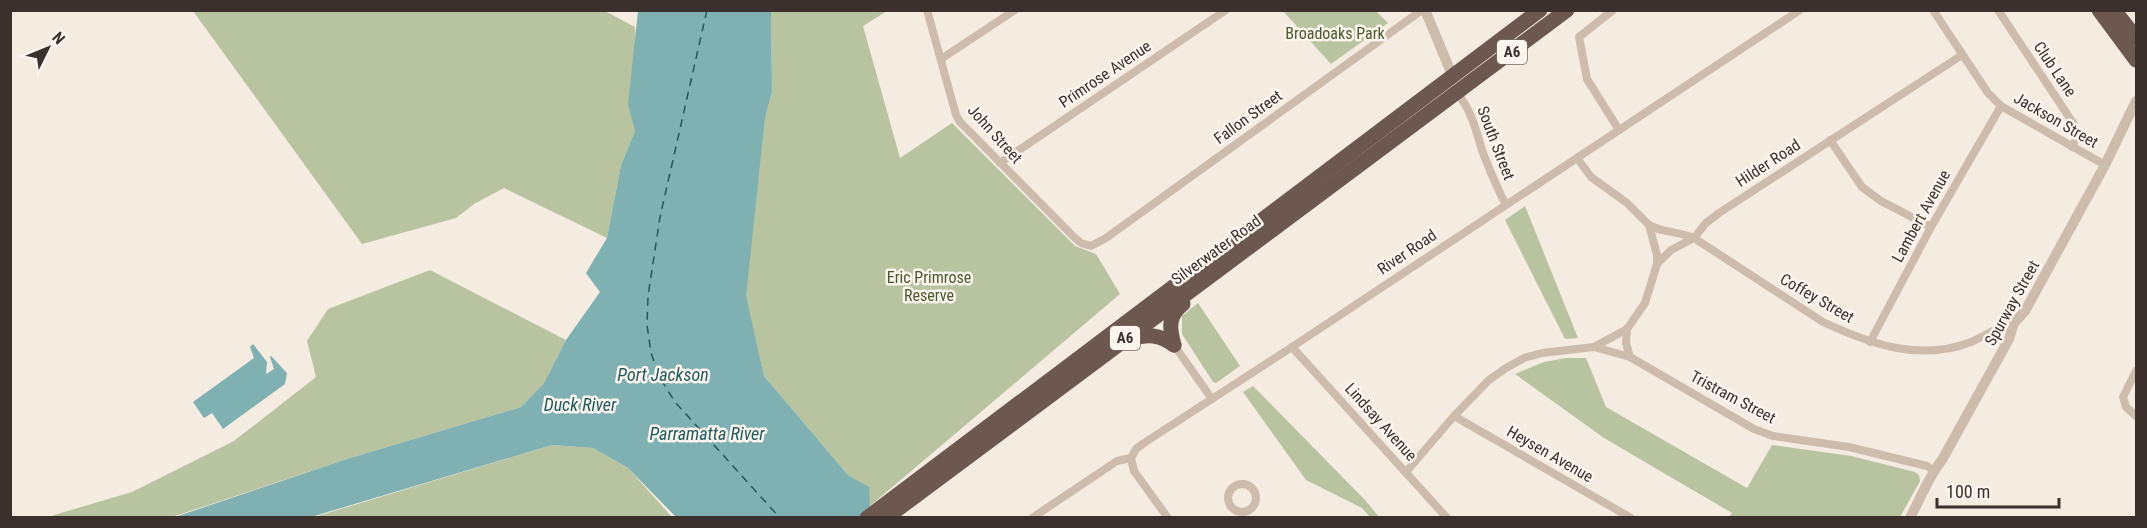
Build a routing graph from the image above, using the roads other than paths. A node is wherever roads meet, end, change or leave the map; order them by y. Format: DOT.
graph roads {
  1 [pos="927,10"];
  2 [pos="1015,10"];
  3 [pos="1226,10"];
  4 [pos="1424,10"];
  5 [pos="1540,10"];
  6 [pos="1567,10"];
  7 [pos="1612,10"];
  8 [pos="1800,10"];
  9 [pos="1933,10"];
  10 [pos="1998,10"];
  11 [pos="2099,10"];
  12 [pos="2114,10"];
  13 [pos="2136,38"];
  14 [pos="1962,55"];
  15 [pos="940,59"];
  16 [pos="2136,60"];
  17 [pos="1453,77"];
  18 [pos="1457,93"];
  19 [pos="2136,101"];
  20 [pos="2001,106"];
  21 [pos="1619,130"];
  22 [pos="1830,140"];
  23 [pos="2072,147"];
  24 [pos="1577,158"];
  25 [pos="1000,163"];
  26 [pos="2105,165"];
  27 [pos="1506,205"];
  28 [pos="1649,225"];
  29 [pos="1931,227"];
  30 [pos="1694,238"];
  31 [pos="1091,246"];
  32 [pos="1241,254"];
  33 [pos="1657,264"];
  34 [pos="2014,323"];
  35 [pos="1627,329"];
  36 [pos="1119,342"];
  37 [pos="1870,342"];
  38 [pos="1174,345"];
  39 [pos="1292,347"];
  40 [pos="1594,347"];
  41 [pos="1630,357"];
  42 [pos="2136,371"];
  43 [pos="1212,399"];
  44 [pos="2133,413"];
  45 [pos="1454,416"];
  46 [pos="1131,458"];
  47 [pos="1934,471"];
  48 [pos="1406,472"];
  49 [pos="909,493"];
  50 [pos="867,518"];
  51 [pos="886,518"];
  52 [pos="1032,518"];
  53 [pos="1168,518"];
  54 [pos="1447,518"];
  55 [pos="1631,518"];
  56 [pos="1910,518"];
  1 -- 15 [label="street, John Street"];
  2 -- 15 [label="street"];
  3 -- 25 [label="street, Primrose Avenue"];
  4 -- 17 [label="street"];
  4 -- 31 [label="street, Fallon Street"];
  5 -- 17 [label="highway, Silverwater Road / A6"];
  6 -- 18 [label="highway, Silverwater Road / A6"];
  7 -- 21 [label="street"];
  8 -- 21 [label="street, River Road"];
  9 -- 14 [label="street, Jackson Street"];
  10 -- 23 [label="street, Club Lane"];
  11 -- 16 [label="highway"];
  12 -- 13 [label="highway"];
  14 -- 20 [label="street, Jackson Street"];
  14 -- 22 [label="street, Hilder Road"];
  15 -- 25 [label="street, John Street"];
  17 -- 49 [label="highway, Silverwater Road / A6"];
  18 -- 27 [label="street, South Street"];
  18 -- 32 [label="highway, Silverwater Road / A6"];
  19 -- 26 [label="street, Spurway Street"];
  20 -- 23 [label="street, Jackson Street"];
  20 -- 29 [label="street, Lambert Avenue"];
  21 -- 24 [label="street, River Road"];
  22 -- 29 [label="street"];
  22 -- 30 [label="street, Hilder Road"];
  23 -- 26 [label="street, Jackson Street"];
  24 -- 27 [label="street, River Road"];
  24 -- 28 [label="street, Coffey Street"];
  25 -- 31 [label="street, John Street"];
  26 -- 34 [label="street, Spurway Street"];
  27 -- 39 [label="street, River Road"];
  28 -- 30 [label="street, Coffey Street"];
  28 -- 33 [label="street"];
  29 -- 37 [label="street, Lambert Avenue"];
  30 -- 33 [label="street, Hilder Road"];
  30 -- 37 [label="street, Coffey Street"];
  32 -- 36 [label="highway, Silverwater Road / A6"];
  32 -- 38 [label="highway"];
  33 -- 35 [label="street"];
  34 -- 37 [label="street, Coffey Street"];
  34 -- 47 [label="street, Spurway Street"];
  35 -- 40 [label="street"];
  35 -- 41 [label="street"];
  36 -- 38 [label="highway"];
  36 -- 49 [label="highway, Silverwater Road / A6"];
  38 -- 43 [label="street"];
  39 -- 43 [label="street, River Road"];
  39 -- 48 [label="street, Lindsay Avenue"];
  40 -- 41 [label="street, Tristram Street"];
  40 -- 45 [label="street"];
  41 -- 47 [label="street, Tristram Street"];
  42 -- 44 [label="street"];
  43 -- 46 [label="street, River Road"];
  45 -- 48 [label="street"];
  45 -- 55 [label="street, Heysen Avenue"];
  46 -- 52 [label="street, River Road"];
  46 -- 53 [label="street"];
  47 -- 56 [label="street, Spurway Street"];
  48 -- 54 [label="street, Lindsay Avenue"];
  49 -- 50 [label="highway, Silverwater Road / A6"];
  49 -- 51 [label="highway, Silverwater Road / A6"];
}
